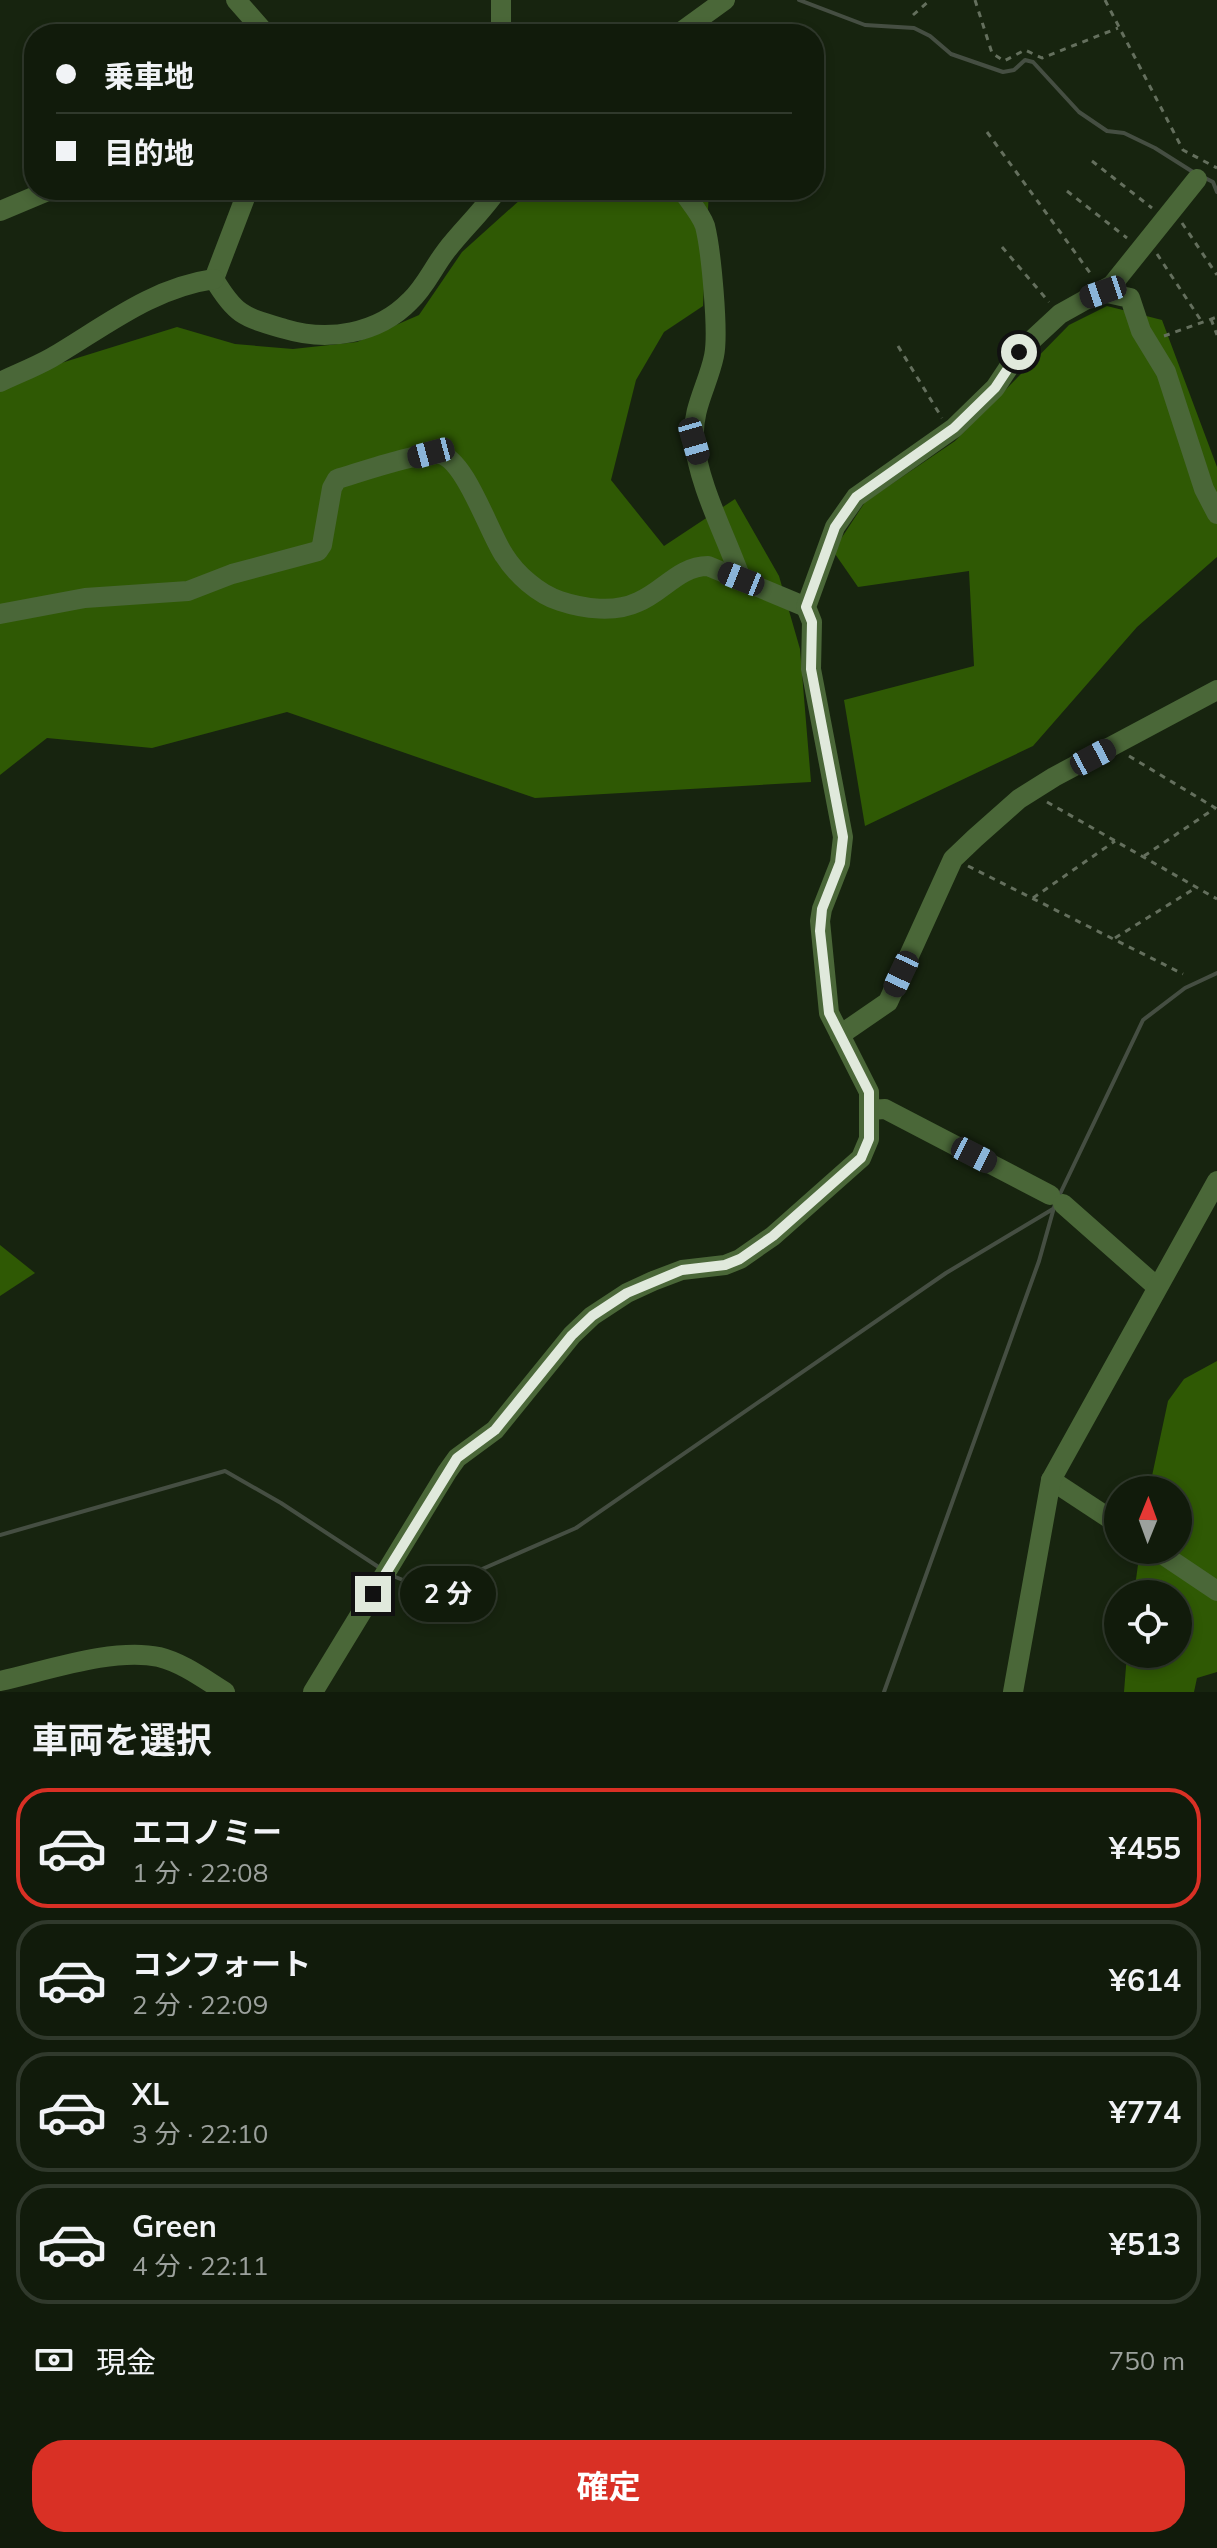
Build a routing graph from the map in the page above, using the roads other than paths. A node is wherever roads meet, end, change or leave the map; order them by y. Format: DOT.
graph roads {
  1 [pos="236,0"];
  2 [pos="501,0"];
  3 [pos="725,0"];
  4 [pos="257,24"];
  5 [pos="501,24"];
  6 [pos="692,24"];
  7 [pos="1197,179"];
  8 [pos="26,200"];
  9 [pos="244,200"];
  10 [pos="489,200"];
  11 [pos="689,200"];
  12 [pos="0,211"];
  13 [pos="214,279"];
  14 [pos="1103,292"];
  15 [pos="0,382"];
  16 [pos="1217,514"];
  17 [pos="741,579"];
  18 [pos="806,607"];
  19 [pos="0,614"];
  20 [pos="1217,690"];
  21 [pos="840,1035"];
  22 [pos="870,1110"];
  23 [pos="1217,1181"];
  24 [pos="1157,1287"];
  25 [pos="1051,1480"];
  26 [pos="1104,1515"];
  27 [pos="1177,1564"];
  28 [pos="1217,1591"];
  29 [pos="0,1681"];
  30 [pos="225,1692"];
  31 [pos="313,1692"];
  32 [pos="1013,1692"];
  1 -- 4 [label="street"];
  2 -- 5 [label="street"];
  3 -- 6 [label="street"];
  7 -- 14 [label="street"];
  8 -- 12 [label="street"];
  9 -- 13 [label="street"];
  10 -- 13 [label="street"];
  11 -- 17 [label="street"];
  13 -- 15 [label="street"];
  14 -- 16 [label="street"];
  14 -- 18 [label="street"];
  17 -- 18 [label="street"];
  17 -- 19 [label="street"];
  18 -- 21 [label="street"];
  20 -- 21 [label="street"];
  21 -- 22 [label="street"];
  22 -- 24 [label="street"];
  22 -- 31 [label="street"];
  23 -- 24 [label="street"];
  24 -- 25 [label="street"];
  25 -- 26 [label="street"];
  25 -- 32 [label="street"];
  27 -- 28 [label="street"];
  29 -- 30 [label="street"];
}
